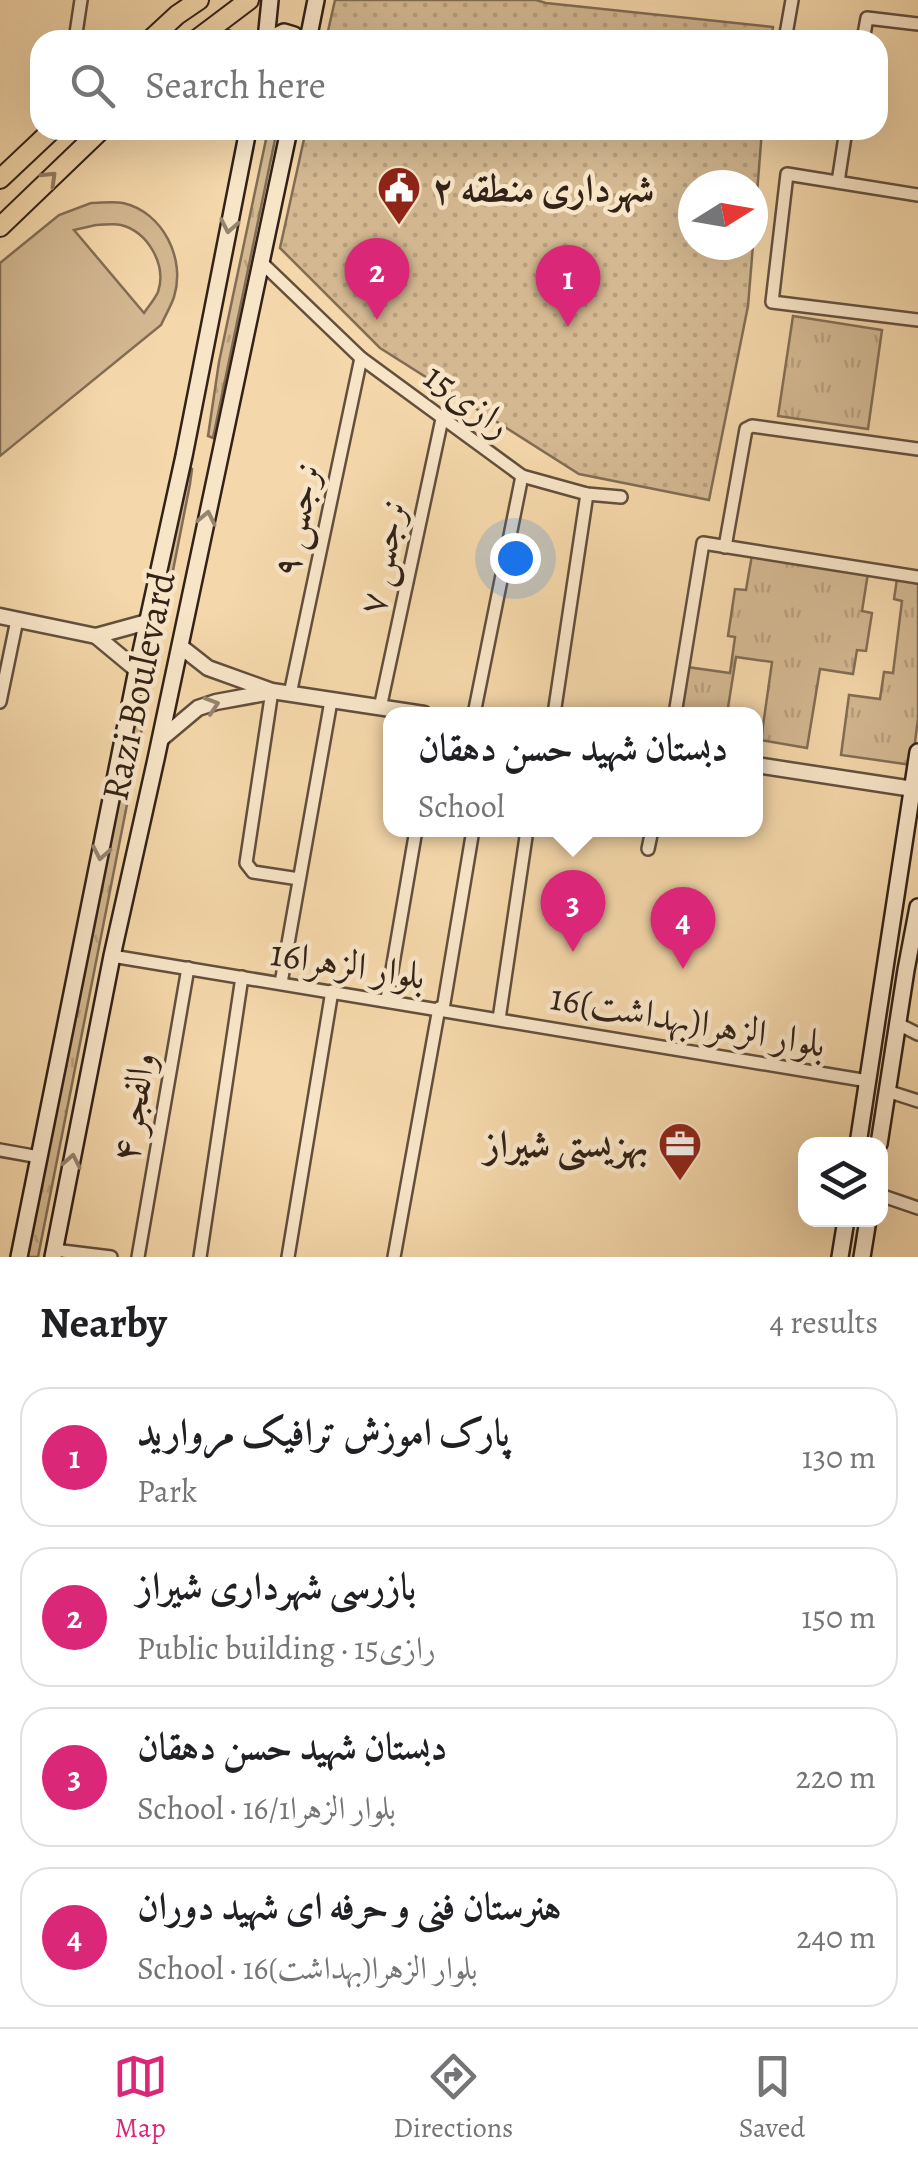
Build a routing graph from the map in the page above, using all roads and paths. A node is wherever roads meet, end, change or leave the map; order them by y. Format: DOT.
graph roads {
  1 [pos="81,0"];
  2 [pos="199,0"];
  3 [pos="249,0"];
  4 [pos="270,0"];
  5 [pos="316,0"];
  6 [pos="792,0"];
  7 [pos="179,7"];
  8 [pos="918,24"];
  9 [pos="76,30"];
  10 [pos="159,30"];
  11 [pos="209,30"];
  12 [pos="268,30"];
  13 [pos="310,30"];
  14 [pos="787,30"];
  15 [pos="865,30"];
  16 [pos="41,140"];
  17 [pos="91,140"];
  18 [pos="246,140"];
  19 [pos="287,140"];
  20 [pos="844,140"];
  21 [pos="0,179"];
  22 [pos="838,182"];
  23 [pos="918,195"];
  24 [pos="0,227"];
  25 [pos="262,262"];
  26 [pos="918,320"];
  27 [pos="360,358"];
  28 [pos="442,418"];
  29 [pos="918,449"];
  30 [pos="184,456"];
  31 [pos="218,463"];
  32 [pos="522,476"];
  33 [pos="587,494"];
  34 [pos="621,496"];
  35 [pos="725,547"];
  36 [pos="918,578"];
  37 [pos="0,616"];
  38 [pos="17,620"];
  39 [pos="148,622"];
  40 [pos="96,636"];
  41 [pos="180,646"];
  42 [pos="137,670"];
  43 [pos="272,692"];
  44 [pos="290,694"];
  45 [pos="331,700"];
  46 [pos="0,702"];
  47 [pos="475,707"];
  48 [pos="555,707"];
  49 [pos="677,707"];
  50 [pos="380,708"];
  51 [pos="383,708"];
  52 [pos="161,738"];
  53 [pos="918,752"];
  54 [pos="763,766"];
  55 [pos="913,789"];
  56 [pos="415,837"];
  57 [pos="472,837"];
  58 [pos="526,837"];
  59 [pos="651,837"];
  60 [pos="648,849"];
  61 [pos="301,872"];
  62 [pos="918,908"];
  63 [pos="112,956"];
  64 [pos="188,968"];
  65 [pos="912,972"];
  66 [pos="242,977"];
  67 [pos="281,983"];
  68 [pos="332,992"];
  69 [pos="387,1000"];
  70 [pos="879,1007"];
  71 [pos="441,1009"];
  72 [pos="899,1018"];
  73 [pos="499,1019"];
  74 [pos="918,1034"];
  75 [pos="868,1081"];
  76 [pos="887,1091"];
  77 [pos="918,1101"];
  78 [pos="859,1137"];
  79 [pos="880,1137"];
  80 [pos="0,1150"];
  81 [pos="39,1157"];
  82 [pos="888,1198"];
  83 [pos="918,1208"];
  84 [pos="845,1227"];
  85 [pos="867,1227"];
  86 [pos="54,1253"];
  87 [pos="19,1257"];
  88 [pos="111,1257"];
  89 [pos="138,1257"];
  90 [pos="200,1257"];
  91 [pos="288,1257"];
  92 [pos="394,1257"];
  93 [pos="840,1257"];
  94 [pos="862,1257"];
  1 -- 9 [label="street"];
  2 -- 7 [label="main road"];
  3 -- 11 [label="main road"];
  4 -- 12 [label="main road"];
  5 -- 13 [label="main road"];
  6 -- 14 [label="street"];
  7 -- 10 [label="main road"];
  8 -- 15 [label="street"];
  16 -- 21 [label="main road"];
  24 -- 17 [label="main road, one-way"];
  18 -- 30 [label="main road, Razi Boulevard, one-way"];
  19 -- 25 [label="main road, Razi Boulevard"];
  20 -- 22 [label="street"];
  22 -- 23 [label="street"];
  22 -- 26 [label="street"];
  25 -- 27 [label="street, 15رازی"];
  25 -- 31 [label="main road, Razi Boulevard"];
  27 -- 28 [label="street, 15رازی"];
  27 -- 44 [label="street, نرجس ۹"];
  28 -- 32 [label="street, 15رازی"];
  28 -- 50 [label="street, نرجس ۷"];
  29 -- 35 [label="street"];
  30 -- 31 [label="main road"];
  30 -- 39 [label="main road, Razi Boulevard"];
  41 -- 31 [label="main road, Razi Boulevard, one-way"];
  32 -- 33 [label="street, 15رازی"];
  32 -- 47 [label="street"];
  33 -- 34 [label="street, 15رازی"];
  33 -- 48 [label="street"];
  35 -- 36 [label="street"];
  35 -- 49 [label="street"];
  37 -- 38 [label="street"];
  38 -- 40 [label="street"];
  38 -- 46 [label="street"];
  39 -- 40 [label="street"];
  39 -- 42 [label="main road, Razi Boulevard"];
  40 -- 42 [label="street"];
  41 -- 43 [label="street"];
  41 -- 52 [label="main road, Razi Boulevard"];
  42 -- 81 [label="main road, Razi Boulevard, one-way"];
  43 -- 44 [label="street"];
  52 -- 43 [label="street, one-way"];
  43 -- 61 [label="street"];
  44 -- 45 [label="street"];
  45 -- 50 [label="street"];
  45 -- 61 [label="street"];
  50 -- 51 [label="street"];
  52 -- 63 [label="main road, Razi Boulevard"];
  53 -- 55 [label="main road"];
  54 -- 55 [label="street"];
  55 -- 70 [label="main road"];
  56 -- 69 [label="street"];
  57 -- 71 [label="street"];
  58 -- 73 [label="street"];
  59 -- 60 [label="street"];
  61 -- 67 [label="street"];
  62 -- 65 [label="main road"];
  63 -- 64 [label="street, 16بلوار الزهرا"];
  86 -- 63 [label="main road, Razi Boulevard, one-way"];
  64 -- 66 [label="street, 16بلوار الزهرا"];
  64 -- 89 [label="street, والفجر ۴"];
  65 -- 72 [label="main road"];
  66 -- 67 [label="street, 16بلوار الزهرا"];
  66 -- 90 [label="street"];
  67 -- 68 [label="street, 16بلوار الزهرا"];
  68 -- 69 [label="street, 16بلوار الزهرا"];
  68 -- 91 [label="street"];
  69 -- 71 [label="street, 16بلوار الزهرا"];
  70 -- 72 [label="main road"];
  70 -- 75 [label="main road"];
  71 -- 73 [label="street, 16بلوار الزهرا"];
  71 -- 92 [label="street"];
  72 -- 74 [label="street"];
  72 -- 76 [label="main road"];
  73 -- 75 [label="street, 16بلوار الزهرا(بهداشت)"];
  75 -- 78 [label="main road"];
  76 -- 77 [label="street"];
  76 -- 79 [label="main road"];
  80 -- 81 [label="street"];
  81 -- 87 [label="main road, Razi Boulevard"];
  82 -- 83 [label="street"];
  84 -- 93 [label="main road"];
  85 -- 94 [label="main road"];
  86 -- 88 [label="street"];
}
